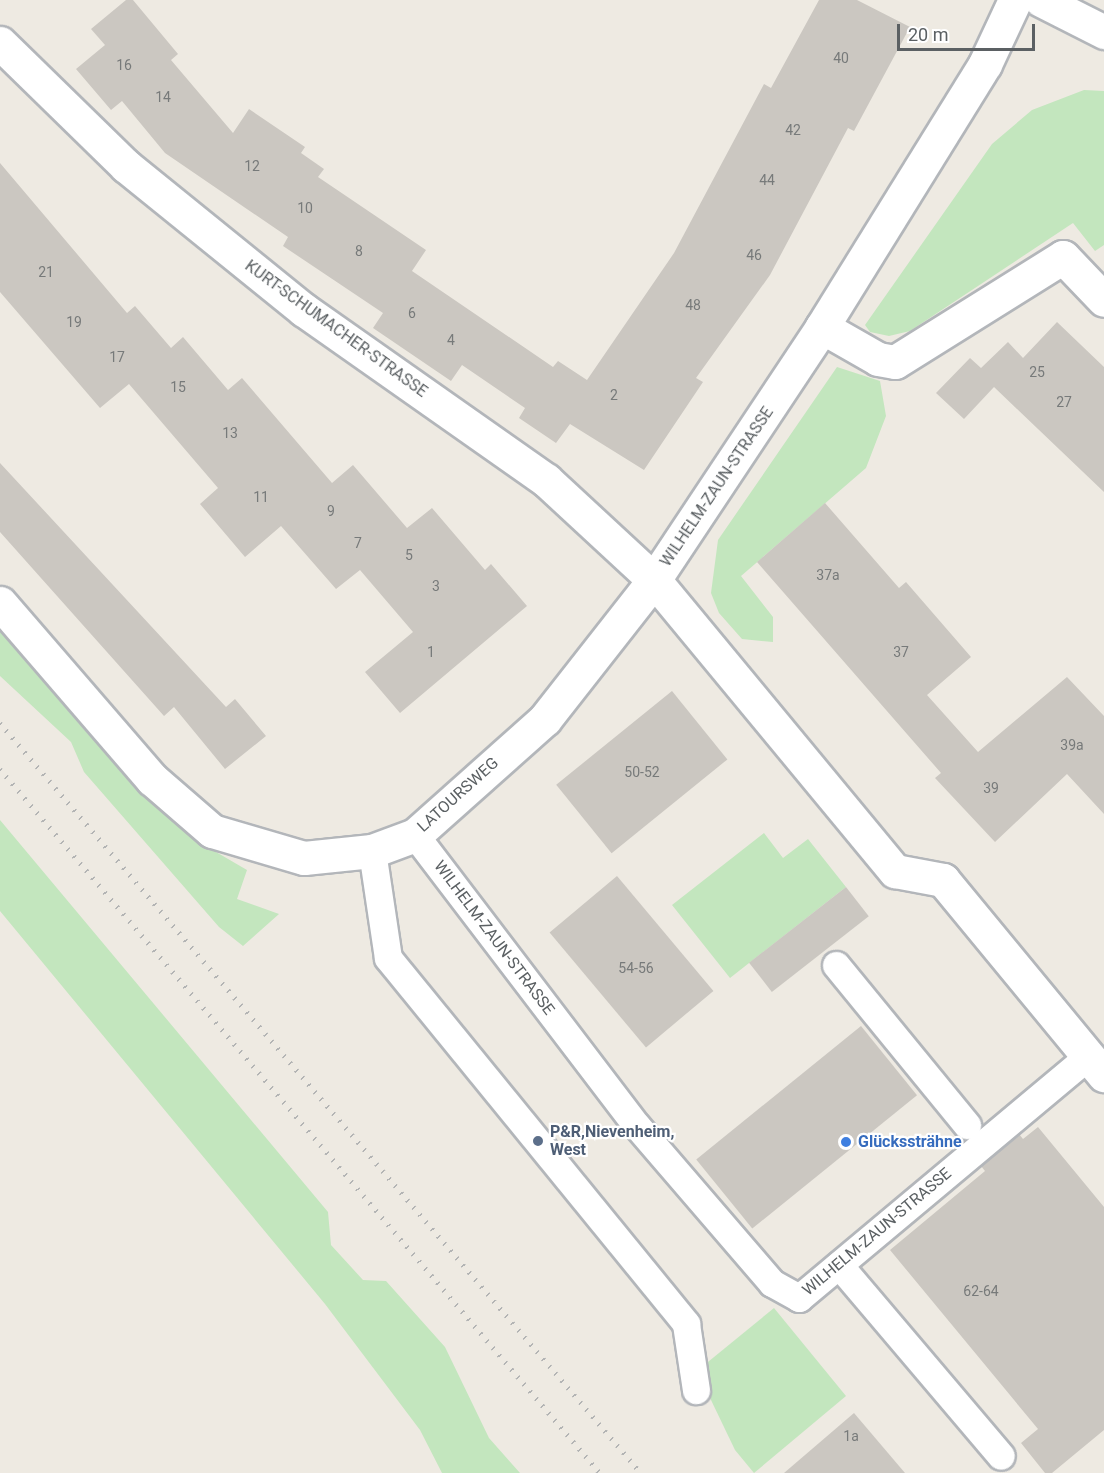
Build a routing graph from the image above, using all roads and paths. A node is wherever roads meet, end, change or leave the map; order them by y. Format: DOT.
graph roads {
  1 [pos="1015,0"];
  2 [pos="1041,0"];
  3 [pos="1104,32"];
  4 [pos="0,43"];
  5 [pos="1104,300"];
  6 [pos="822,327"];
  7 [pos="654,580"];
  8 [pos="0,603"];
  9 [pos="415,834"];
  10 [pos="372,851"];
  11 [pos="836,965"];
  12 [pos="1096,1065"];
  13 [pos="967,1125"];
  14 [pos="839,1264"];
  15 [pos="696,1390"];
  16 [pos="1001,1456"];
  1 -- 6 [label="street, WILHELM-ZAUN-STRASSE"];
  2 -- 3 [label="street"];
  4 -- 7 [label="street, KURT-SCHUMACHER-STRASSE"];
  5 -- 6 [label="street"];
  6 -- 7 [label="street, WILHELM-ZAUN-STRASSE"];
  7 -- 9 [label="street, LATOURSWEG"];
  7 -- 12 [label="street, WILHELM-ZAUN-STRASSE"];
  8 -- 10 [label="street, LATOURSWEG"];
  9 -- 10 [label="street, LATOURSWEG"];
  9 -- 14 [label="lane, WILHELM-ZAUN-STRASSE"];
  10 -- 15 [label="lane"];
  11 -- 13 [label="lane"];
  12 -- 14 [label="lane, WILHELM-ZAUN-STRASSE"];
  14 -- 16 [label="lane"];
}
